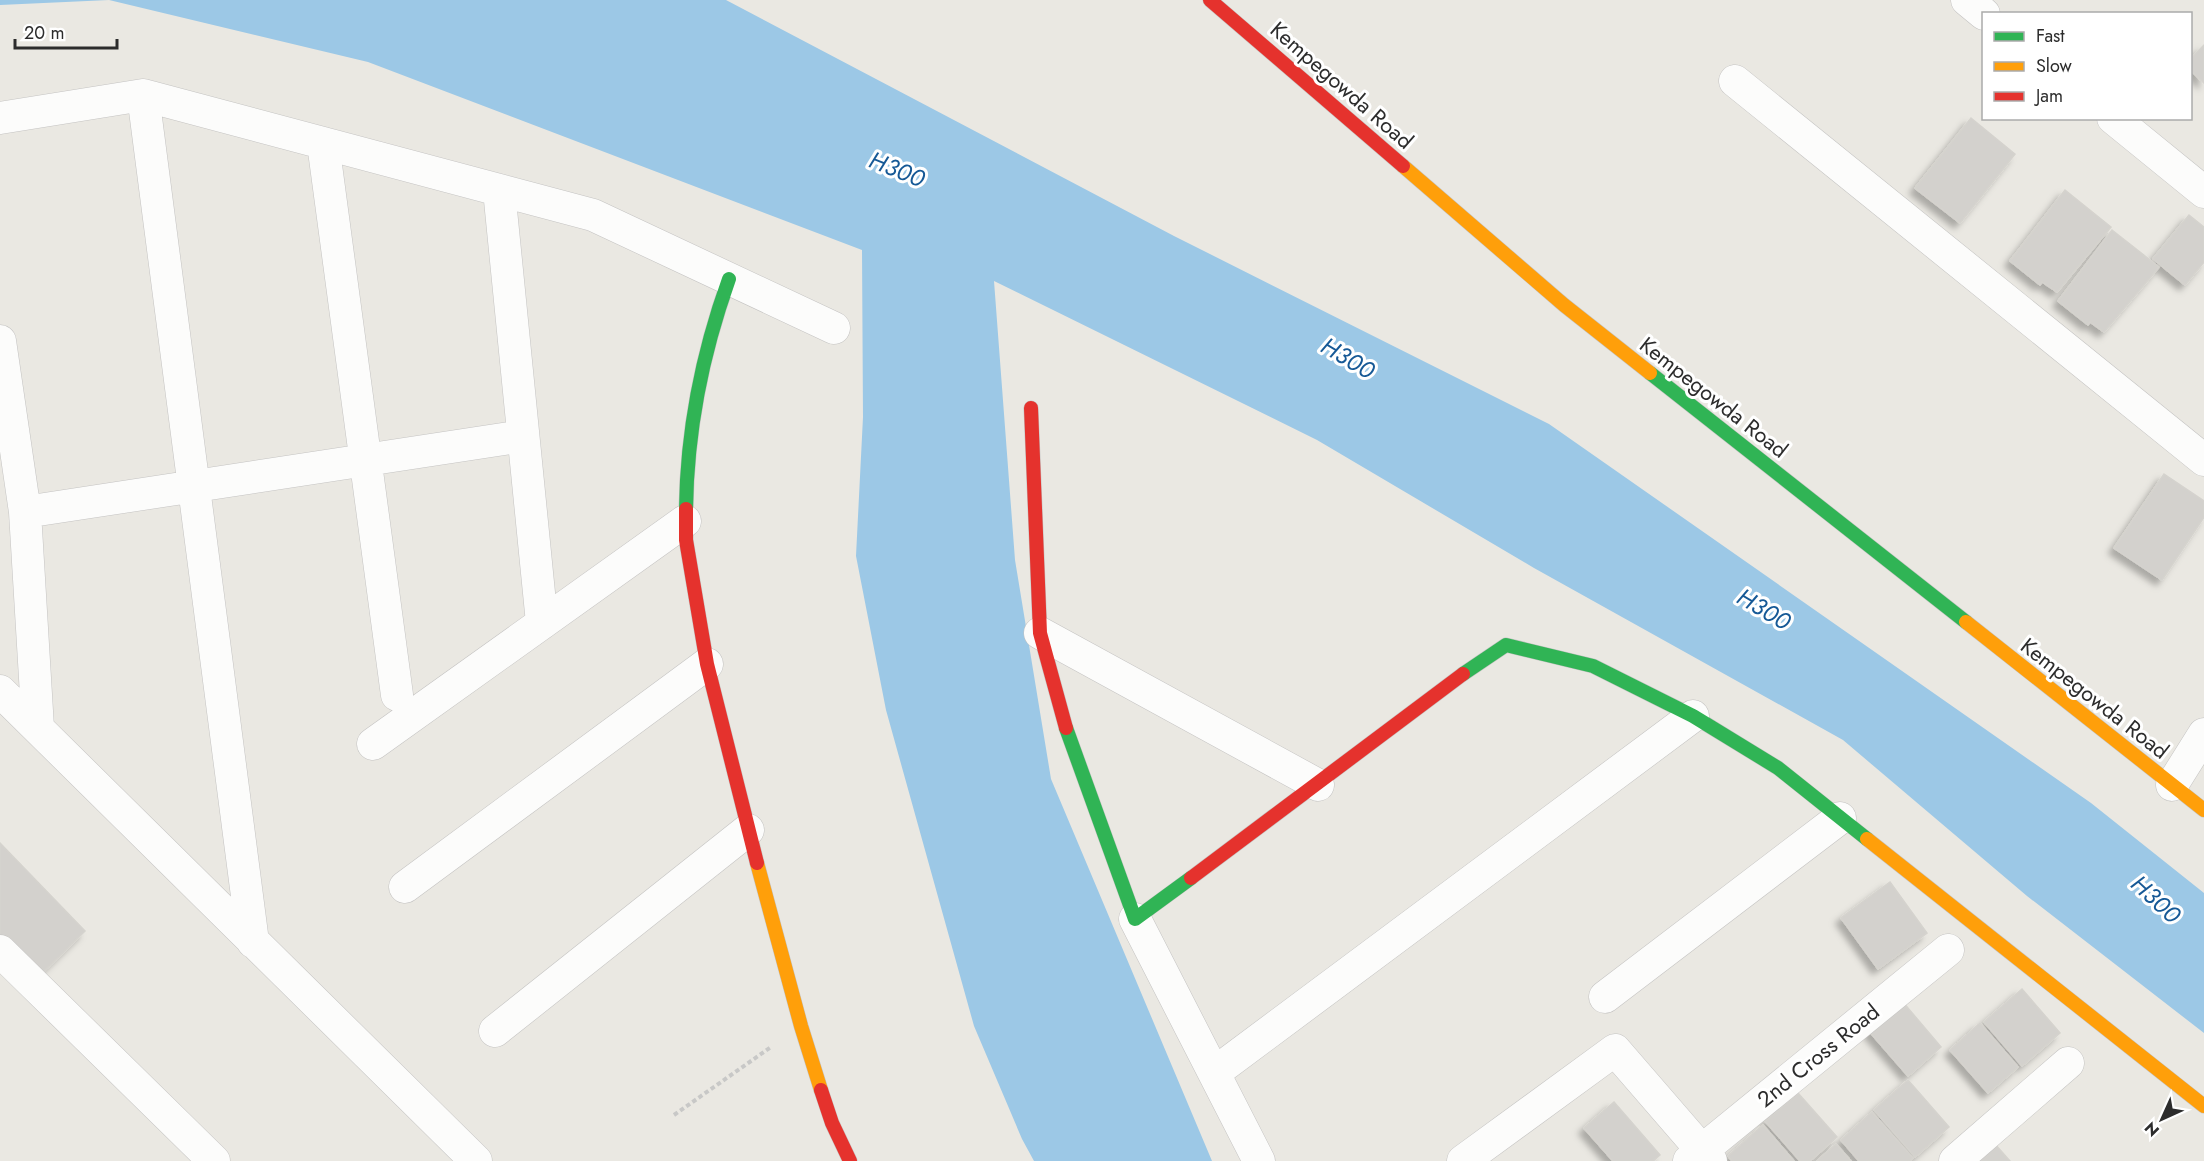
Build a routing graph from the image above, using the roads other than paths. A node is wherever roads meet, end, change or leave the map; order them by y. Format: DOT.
graph roads {
  1 [pos="1210,0"];
  2 [pos="1967,0"];
  3 [pos="1982,13"];
  4 [pos="1735,81"];
  5 [pos="143,95"];
  6 [pos="0,118"];
  7 [pos="2115,120"];
  8 [pos="323,143"];
  9 [pos="499,190"];
  10 [pos="2204,192"];
  11 [pos="729,279"];
  12 [pos="834,328"];
  13 [pos="0,341"];
  14 [pos="1031,408"];
  15 [pos="523,436"];
  16 [pos="366,459"];
  17 [pos="2204,460"];
  18 [pos="194,486"];
  19 [pos="25,512"];
  20 [pos="685,521"];
  21 [pos="542,623"];
  22 [pos="1040,633"];
  23 [pos="706,664"];
  24 [pos="0,691"];
  25 [pos="397,696"];
  26 [pos="1693,716"];
  27 [pos="38,728"];
  28 [pos="2204,734"];
  29 [pos="373,744"];
  30 [pos="1318,785"];
  31 [pos="2172,785"];
  32 [pos="2204,810"];
  33 [pos="1840,818"];
  34 [pos="748,830"];
  35 [pos="405,887"];
  36 [pos="1135,919"];
  37 [pos="253,942"];
  38 [pos="1948,950"];
  39 [pos="0,951"];
  40 [pos="1605,997"];
  41 [pos="495,1031"];
  42 [pos="2068,1063"];
  43 [pos="1214,1073"];
  44 [pos="2204,1106"];
  45 [pos="1700,1157"];
  46 [pos="214,1161"];
  47 [pos="476,1161"];
  48 [pos="850,1161"];
  49 [pos="1259,1161"];
  50 [pos="1463,1161"];
  51 [pos="1955,1161"];
  1 -- 31 [label="street, Kempegowda Road"];
  2 -- 3 [label="street"];
  4 -- 17 [label="street"];
  5 -- 6 [label="street"];
  5 -- 8 [label="street"];
  5 -- 18 [label="street"];
  7 -- 10 [label="street"];
  8 -- 9 [label="street"];
  8 -- 16 [label="street"];
  9 -- 11 [label="street"];
  9 -- 15 [label="street"];
  11 -- 12 [label="street"];
  11 -- 20 [label="street"];
  13 -- 19 [label="street"];
  14 -- 22 [label="street"];
  15 -- 16 [label="street"];
  15 -- 21 [label="street"];
  16 -- 18 [label="street"];
  16 -- 25 [label="street"];
  18 -- 19 [label="street"];
  18 -- 37 [label="street"];
  19 -- 27 [label="street"];
  20 -- 21 [label="street"];
  20 -- 23 [label="street"];
  21 -- 29 [label="street"];
  22 -- 30 [label="street"];
  22 -- 36 [label="street"];
  23 -- 34 [label="street"];
  23 -- 35 [label="street"];
  24 -- 27 [label="street"];
  26 -- 30 [label="street"];
  26 -- 33 [label="street"];
  26 -- 43 [label="street"];
  27 -- 37 [label="street"];
  28 -- 31 [label="street"];
  30 -- 36 [label="street"];
  31 -- 32 [label="street, Kempegowda Road"];
  33 -- 40 [label="street"];
  33 -- 44 [label="street"];
  34 -- 41 [label="street"];
  34 -- 48 [label="street"];
  36 -- 43 [label="street"];
  37 -- 47 [label="street"];
  38 -- 45 [label="street, 2nd Cross Road"];
  39 -- 46 [label="street"];
  42 -- 51 [label="street"];
  43 -- 49 [label="street"];
  45 -- 50 [label="street"];
}
